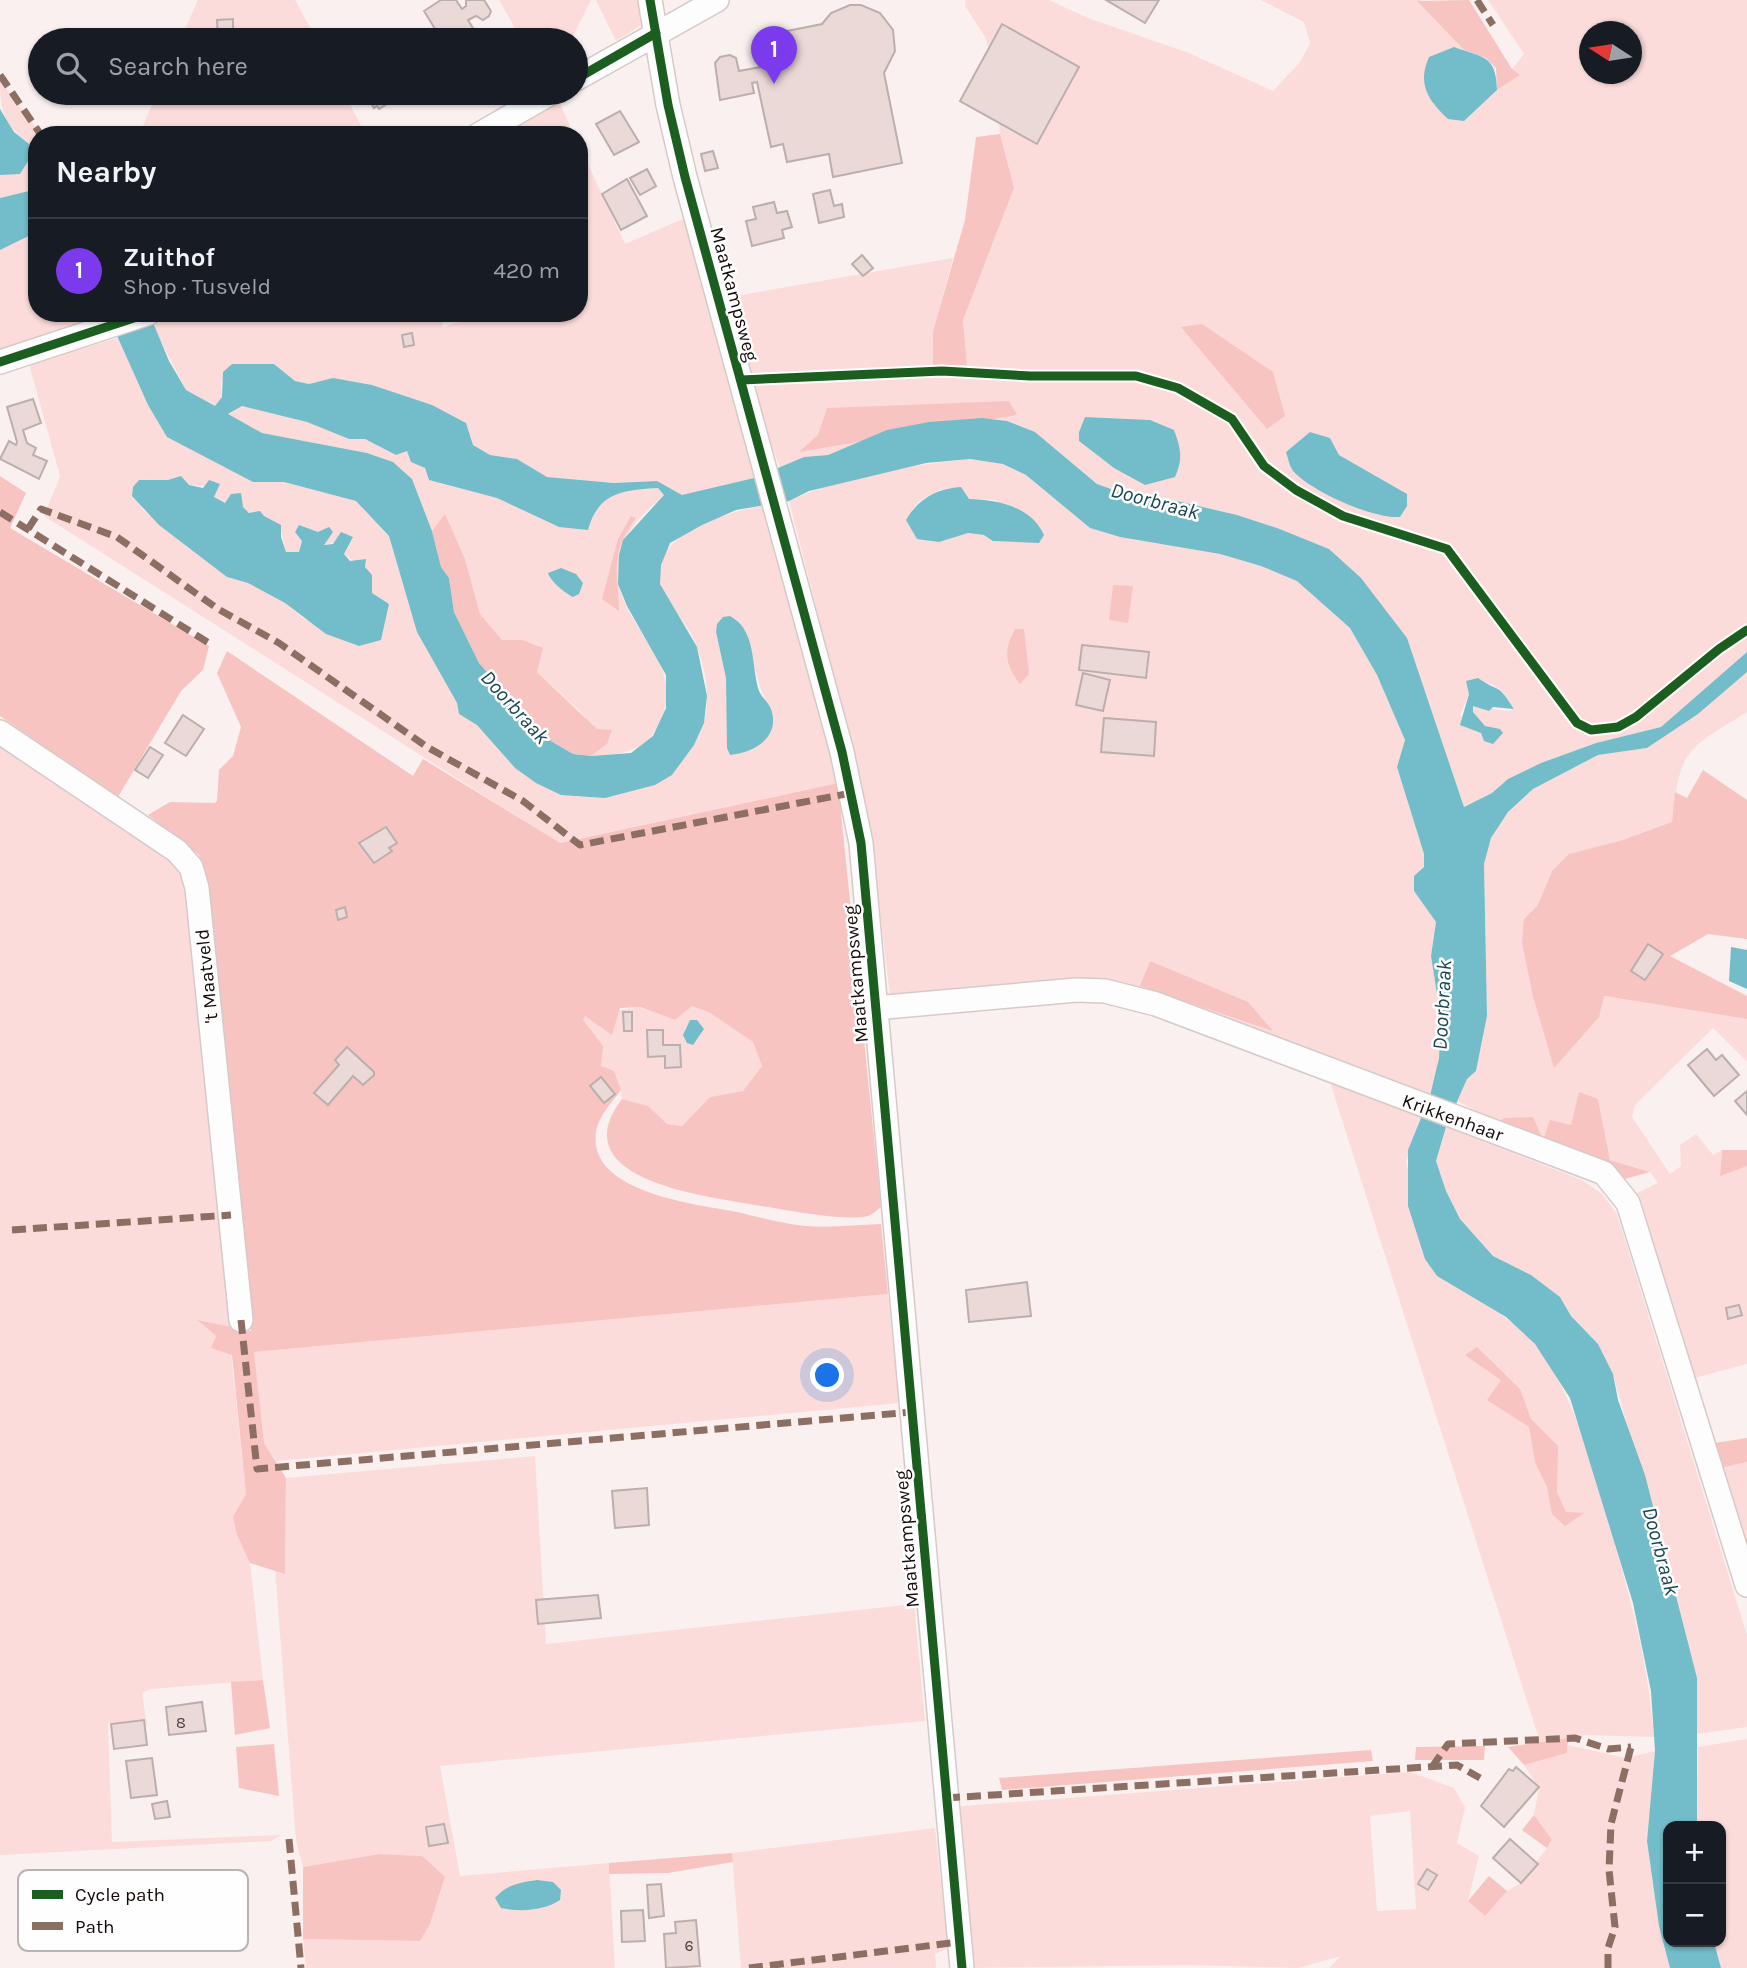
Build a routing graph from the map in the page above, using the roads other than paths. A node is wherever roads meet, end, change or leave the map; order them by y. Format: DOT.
graph roads {
  1 [pos="650,0"];
  2 [pos="717,0"];
  3 [pos="656,33"];
  4 [pos="588,72"];
  5 [pos="530,105"];
  6 [pos="494,126"];
  7 [pos="123,322"];
  8 [pos="0,362"];
  9 [pos="0,732"];
  10 [pos="875,1008"];
  11 [pos="242,1320"];
  12 [pos="1747,1585"];
  13 [pos="962,1968"];
  1 -- 3 [label="street, Maatkampsweg"];
  2 -- 3 [label="street"];
  3 -- 4 [label="street"];
  3 -- 10 [label="street, Maatkampsweg"];
  5 -- 6 [label="street"];
  7 -- 8 [label="street"];
  9 -- 11 [label="street, 't Maatveld"];
  10 -- 12 [label="street, Krikkenhaar"];
  10 -- 13 [label="street, Maatkampsweg"];
}
